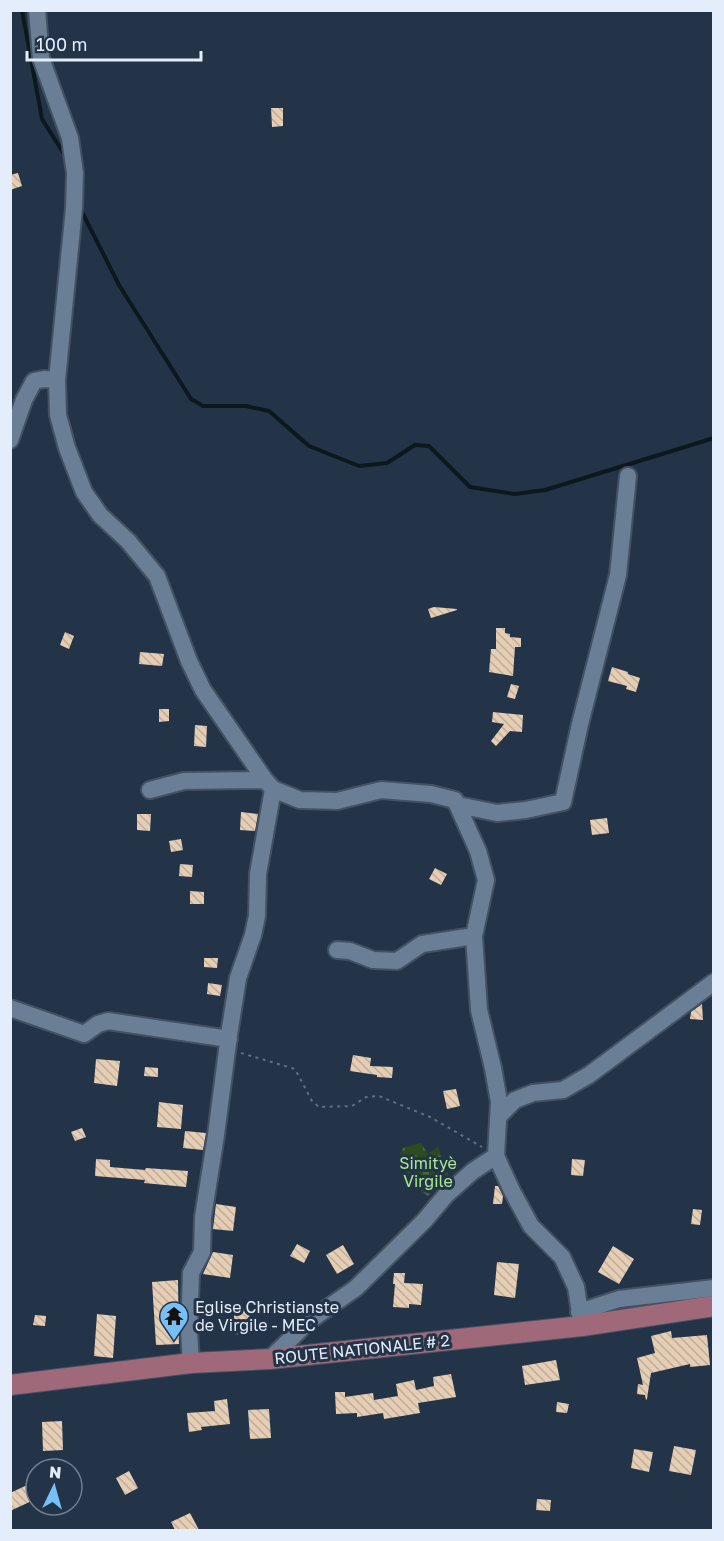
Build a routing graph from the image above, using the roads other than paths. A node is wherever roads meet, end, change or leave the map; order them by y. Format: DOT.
graph roads {
  1 [pos="37,10"];
  2 [pos="57,380"];
  3 [pos="10,440"];
  4 [pos="628,476"];
  5 [pos="269,784"];
  6 [pos="150,790"];
  7 [pos="458,805"];
  8 [pos="474,936"];
  9 [pos="337,950"];
  10 [pos="714,982"];
  11 [pos="10,1008"];
  12 [pos="229,1037"];
  13 [pos="498,1117"];
  14 [pos="496,1156"];
  15 [pos="714,1288"];
  16 [pos="709,1312"];
  17 [pos="580,1319"];
  18 [pos="270,1359"];
  19 [pos="191,1363"];
  20 [pos="10,1385"];
  1 -- 2 [label="street"];
  2 -- 3 [label="street"];
  2 -- 5 [label="street"];
  4 -- 7 [label="street"];
  5 -- 6 [label="street"];
  5 -- 7 [label="street"];
  5 -- 12 [label="street"];
  7 -- 8 [label="street"];
  8 -- 9 [label="street"];
  8 -- 13 [label="street"];
  10 -- 13 [label="street"];
  11 -- 12 [label="street"];
  12 -- 19 [label="street"];
  13 -- 14 [label="street"];
  14 -- 17 [label="street"];
  14 -- 18 [label="street"];
  15 -- 17 [label="street"];
  16 -- 17 [label="main road, ROUTE NATIONALE # 2"];
  17 -- 18 [label="main road, ROUTE NATIONALE # 2"];
  18 -- 19 [label="main road, ROUTE NATIONALE # 2"];
  19 -- 20 [label="main road, ROUTE NATIONALE # 2"];
}
